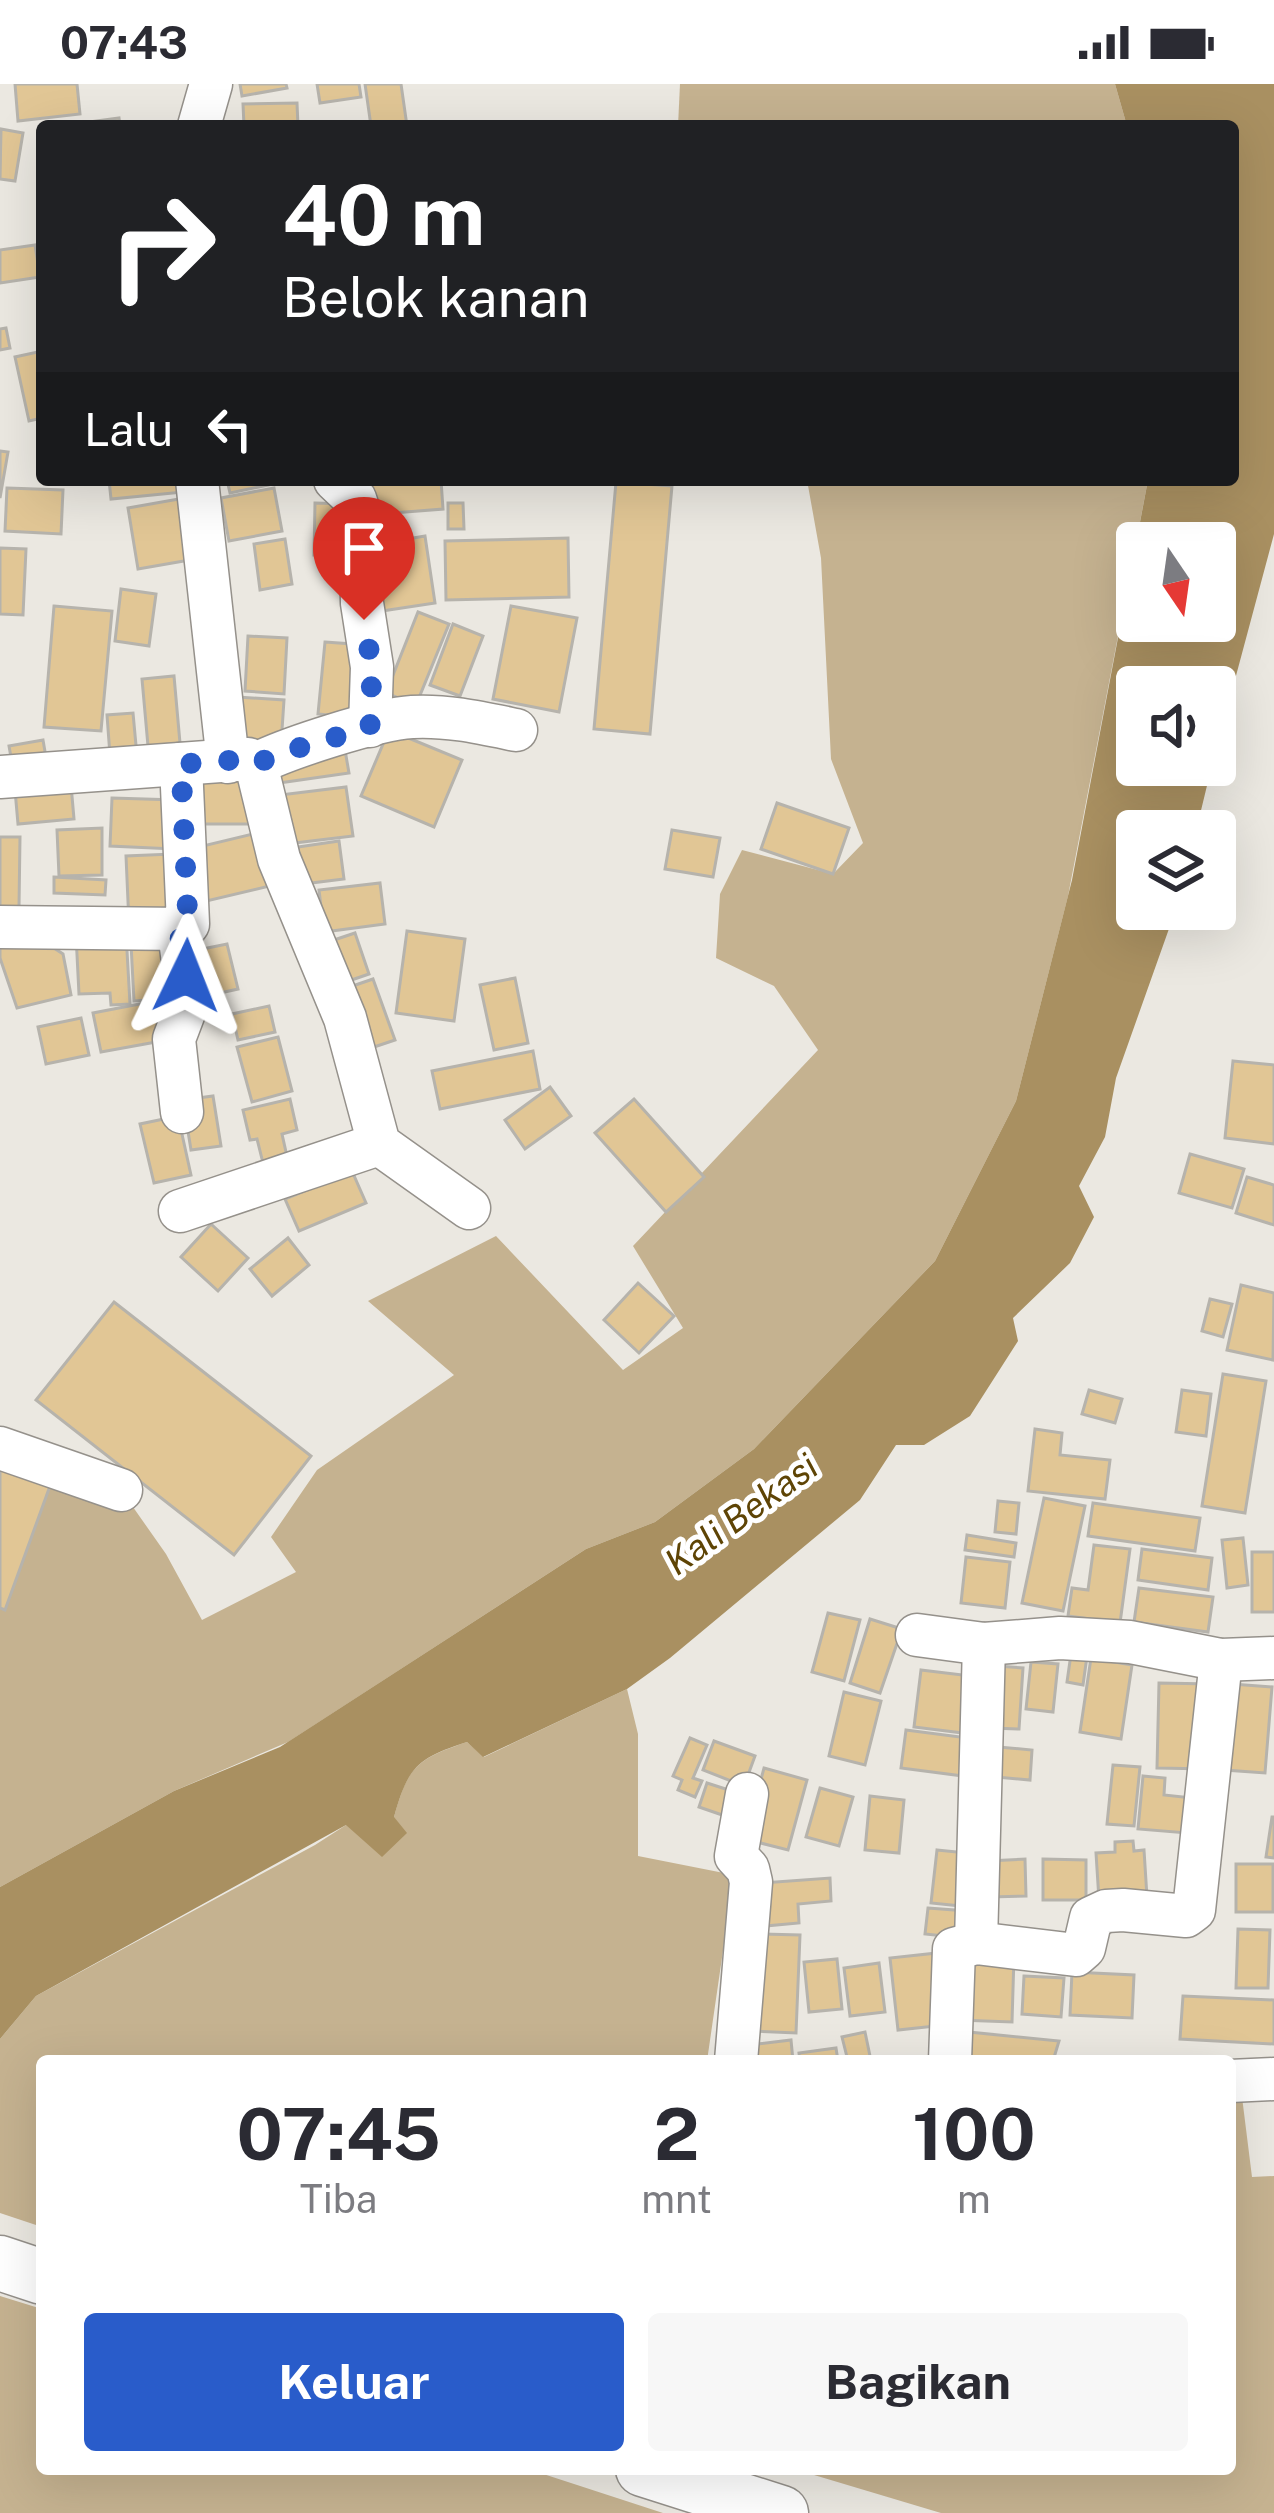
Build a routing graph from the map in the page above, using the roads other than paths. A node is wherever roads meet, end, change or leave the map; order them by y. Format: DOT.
graph roads {
  1 [pos="211,84"];
  2 [pos="201,120"];
  3 [pos="198,486"];
  4 [pos="341,486"];
  5 [pos="370,727"];
  6 [pos="516,730"];
  7 [pos="242,763"];
  8 [pos="181,764"];
  9 [pos="0,777"];
  10 [pos="0,927"];
  11 [pos="179,931"];
  12 [pos="182,1112"];
  13 [pos="379,1144"];
  14 [pos="469,1208"];
  15 [pos="180,1210"];
  16 [pos="0,1448"];
  17 [pos="122,1490"];
  18 [pos="916,1635"];
  19 [pos="984,1644"];
  20 [pos="1274,1658"];
  21 [pos="1220,1660"];
  22 [pos="748,1794"];
  23 [pos="976,1943"];
  24 [pos="737,2055"];
  25 [pos="950,2055"];
  26 [pos="1274,2079"];
  27 [pos="1236,2081"];
  28 [pos="0,2263"];
  29 [pos="36,2275"];
  30 [pos="662,2475"];
  31 [pos="781,2513"];
  1 -- 2 [label="street"];
  3 -- 7 [label="street"];
  4 -- 5 [label="street"];
  5 -- 6 [label="street"];
  5 -- 7 [label="street"];
  7 -- 8 [label="street"];
  7 -- 13 [label="street"];
  8 -- 9 [label="street"];
  8 -- 11 [label="street"];
  10 -- 11 [label="street"];
  11 -- 12 [label="street"];
  13 -- 14 [label="street"];
  13 -- 15 [label="street"];
  16 -- 17 [label="street"];
  18 -- 19 [label="street"];
  19 -- 21 [label="street"];
  19 -- 23 [label="street"];
  20 -- 21 [label="street"];
  21 -- 23 [label="street"];
  22 -- 24 [label="street"];
  23 -- 25 [label="street"];
  26 -- 27 [label="street"];
  28 -- 29 [label="street"];
  30 -- 31 [label="street"];
}
